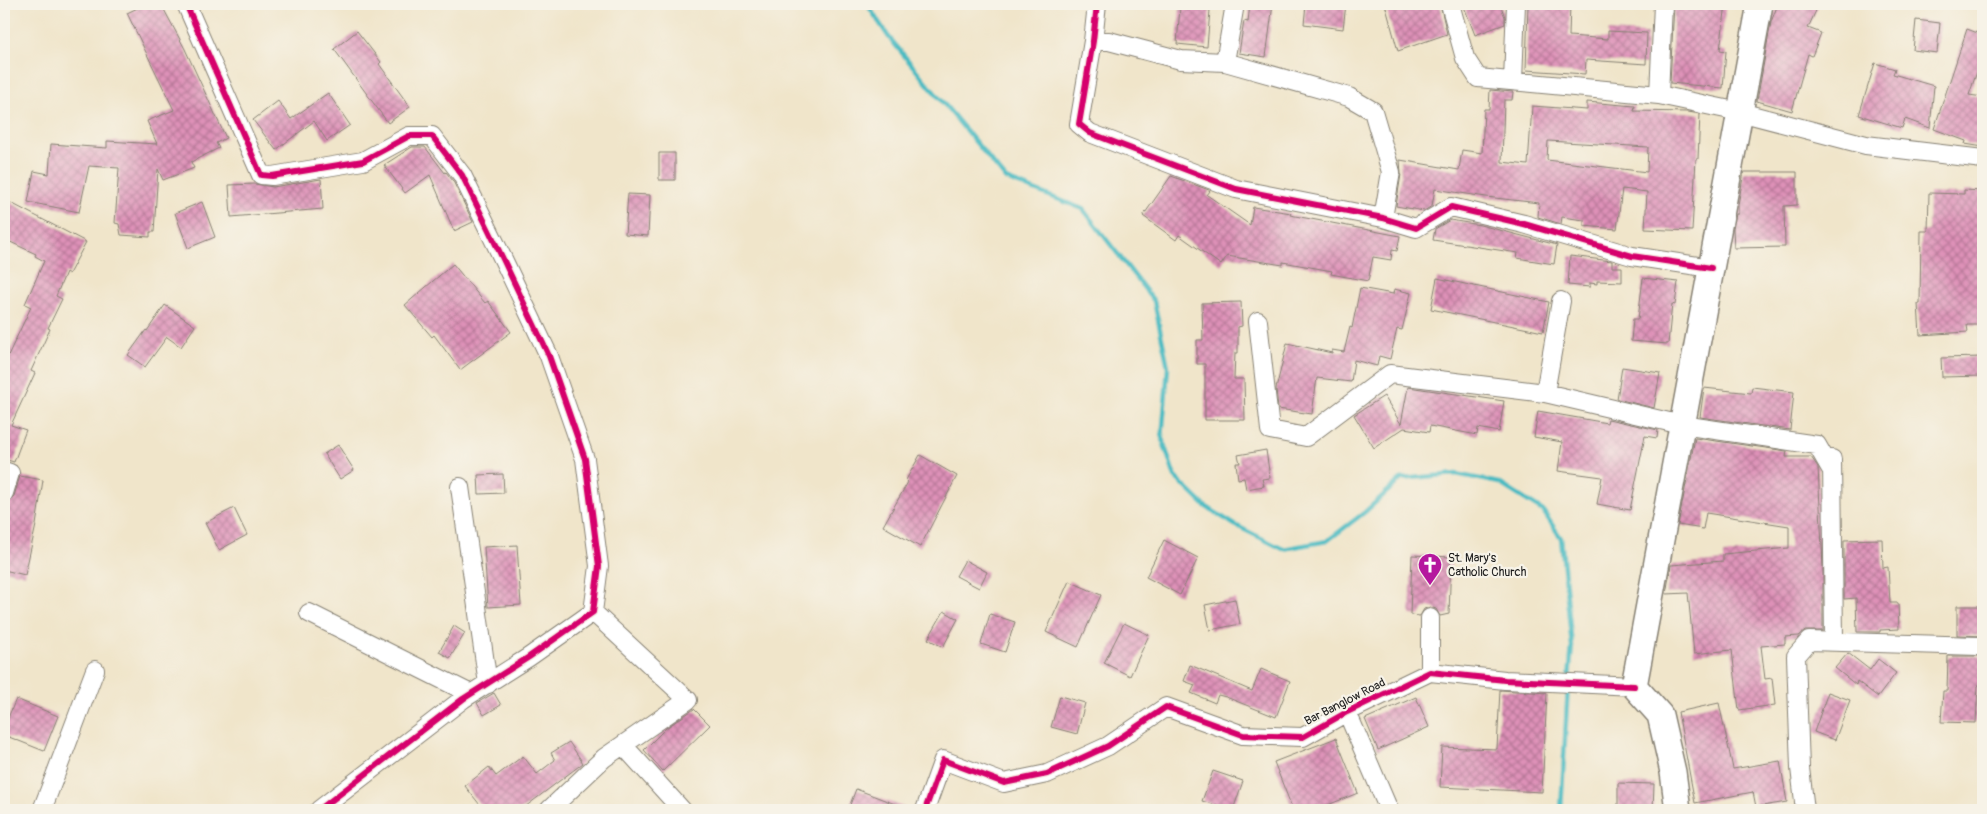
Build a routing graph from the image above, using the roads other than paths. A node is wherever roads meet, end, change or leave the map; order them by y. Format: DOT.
graph roads {
  1 [pos="186,4"];
  2 [pos="1097,4"];
  3 [pos="1234,4"];
  4 [pos="1450,4"];
  5 [pos="1516,4"];
  6 [pos="1663,4"];
  7 [pos="1760,4"];
  8 [pos="1093,41"];
  9 [pos="1225,62"];
  10 [pos="1513,80"];
  11 [pos="1658,95"];
  12 [pos="1740,112"];
  13 [pos="1983,159"];
  14 [pos="1383,218"];
  15 [pos="1711,268"];
  16 [pos="1562,301"];
  17 [pos="1258,321"];
  18 [pos="1545,393"];
  19 [pos="1682,425"];
  20 [pos="1832,453"];
  21 [pos="4,471"];
  22 [pos="1832,471"];
  23 [pos="460,486"];
  24 [pos="4,493"];
  25 [pos="593,612"];
  26 [pos="309,613"];
  27 [pos="1430,618"];
  28 [pos="1834,641"];
  29 [pos="1979,646"];
  30 [pos="95,670"];
  31 [pos="1430,672"];
  32 [pos="488,684"];
  33 [pos="1634,686"];
  34 [pos="471,694"];
  35 [pos="1347,712"];
  36 [pos="623,745"];
  37 [pos="42,810"];
  38 [pos="319,810"];
  39 [pos="549,810"];
  40 [pos="682,810"];
  41 [pos="925,810"];
  42 [pos="1389,810"];
  43 [pos="1678,810"];
  44 [pos="1805,810"];
  1 -- 25 [label="street"];
  2 -- 8 [label="street"];
  3 -- 9 [label="street"];
  4 -- 10 [label="street"];
  5 -- 10 [label="street"];
  6 -- 11 [label="street"];
  7 -- 12 [label="street"];
  8 -- 9 [label="street"];
  8 -- 14 [label="street"];
  9 -- 14 [label="street"];
  10 -- 11 [label="street"];
  11 -- 12 [label="street"];
  12 -- 13 [label="street"];
  12 -- 15 [label="street"];
  14 -- 15 [label="street"];
  15 -- 19 [label="street"];
  16 -- 18 [label="street"];
  17 -- 18 [label="street"];
  18 -- 19 [label="street"];
  19 -- 22 [label="street"];
  19 -- 33 [label="street"];
  20 -- 22 [label="street"];
  21 -- 24 [label="street"];
  22 -- 28 [label="street"];
  23 -- 32 [label="street"];
  25 -- 32 [label="street"];
  25 -- 36 [label="street"];
  26 -- 34 [label="street"];
  27 -- 31 [label="street"];
  28 -- 29 [label="street"];
  28 -- 44 [label="street"];
  30 -- 37 [label="street"];
  31 -- 33 [label="street"];
  31 -- 35 [label="street, Bar Banglow Road"];
  32 -- 34 [label="street"];
  33 -- 43 [label="street"];
  34 -- 38 [label="street"];
  35 -- 41 [label="street, Bar Banglow Road"];
  35 -- 42 [label="street"];
  36 -- 39 [label="street"];
  36 -- 40 [label="street"];
}
